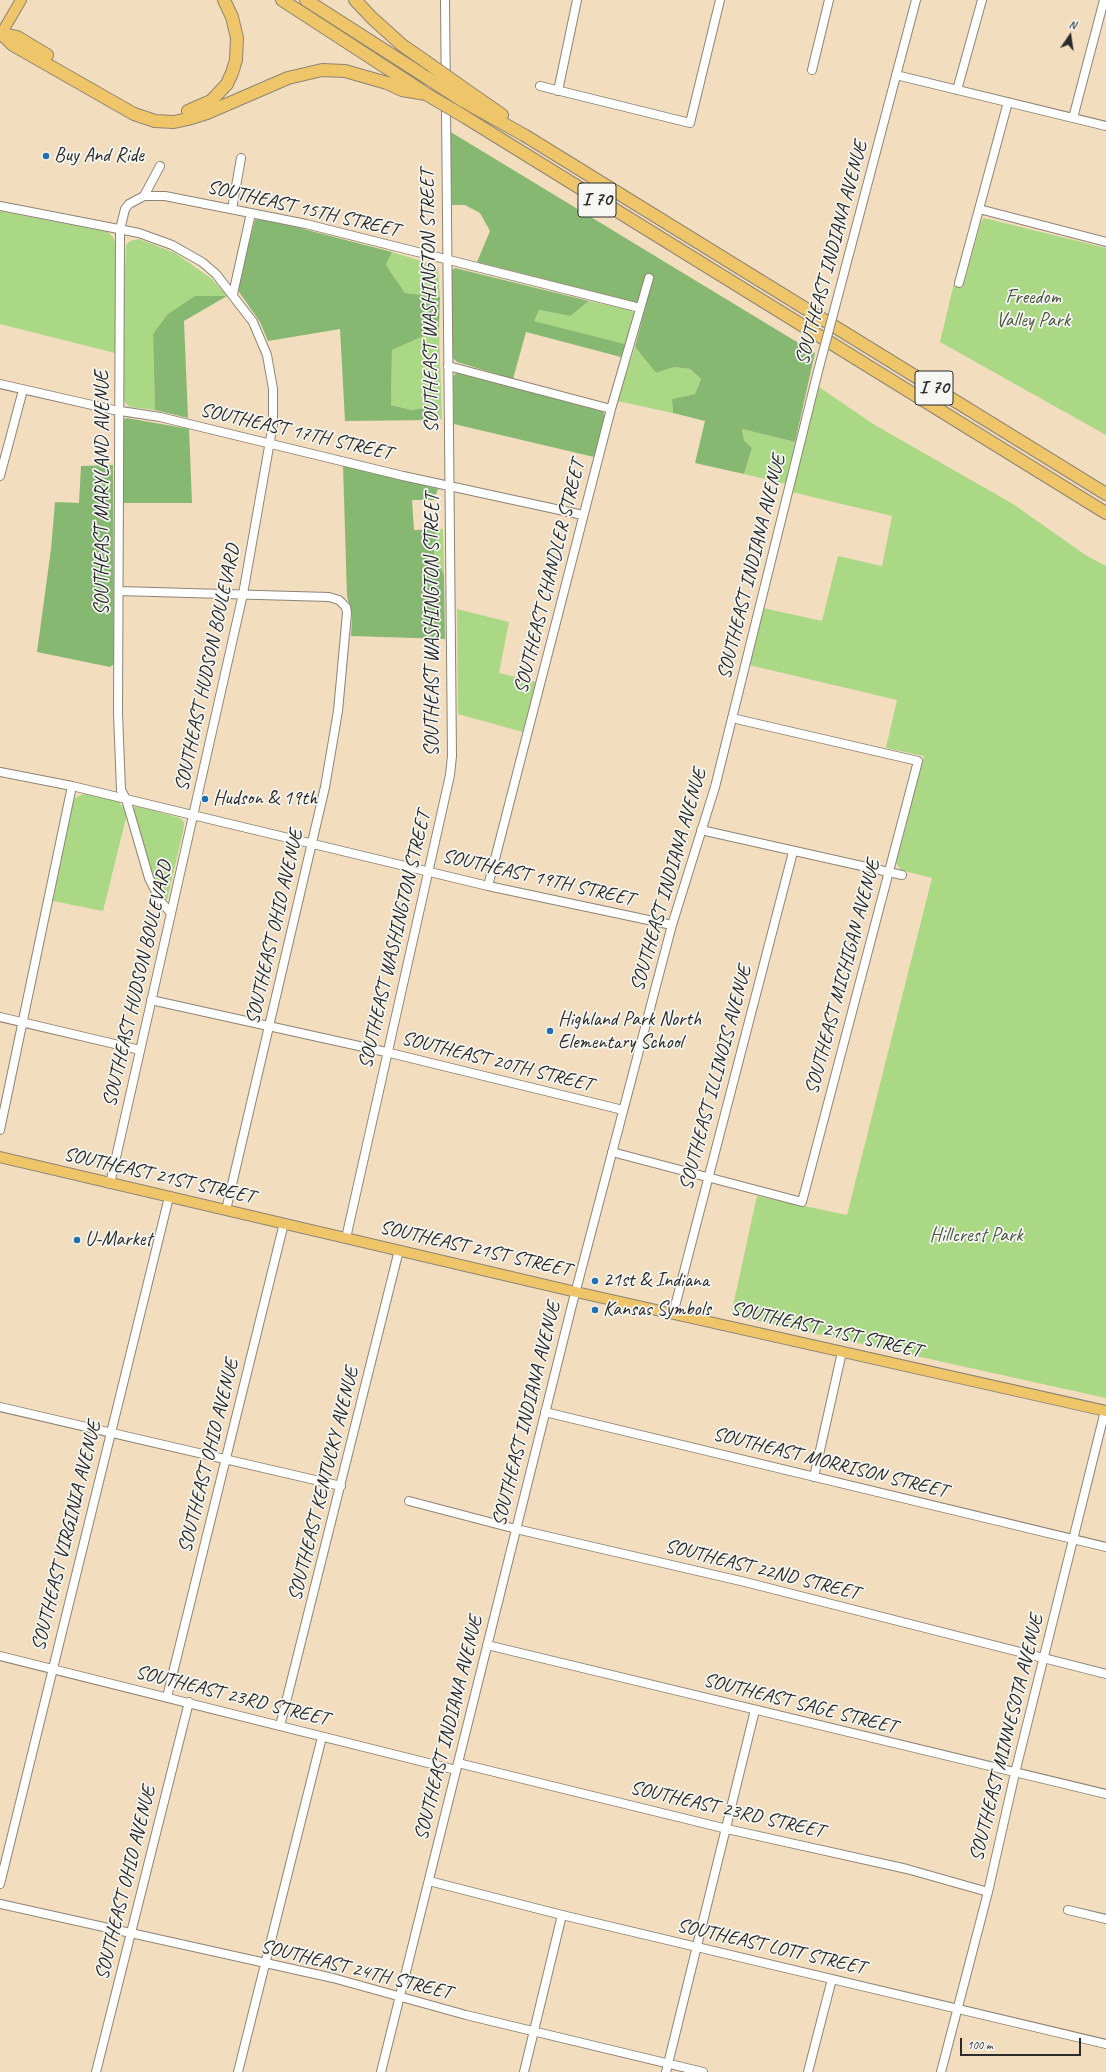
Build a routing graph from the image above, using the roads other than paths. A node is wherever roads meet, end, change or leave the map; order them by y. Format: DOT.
graph roads {
  1 [pos="21,0"];
  2 [pos="224,0"];
  3 [pos="282,0"];
  4 [pos="306,0"];
  5 [pos="355,0"];
  6 [pos="445,0"];
  7 [pos="577,0"];
  8 [pos="720,0"];
  9 [pos="829,0"];
  10 [pos="916,0"];
  11 [pos="982,0"];
  12 [pos="1104,0"];
  13 [pos="1,35"];
  14 [pos="812,70"];
  15 [pos="896,75"];
  16 [pos="540,86"];
  17 [pos="558,90"];
  18 [pos="957,90"];
  19 [pos="426,94"];
  20 [pos="465,95"];
  21 [pos="1008,102"];
  22 [pos="1073,118"];
  23 [pos="1106,126"];
  24 [pos="241,158"];
  25 [pos="160,166"];
  26 [pos="144,196"];
  27 [pos="0,206"];
  28 [pos="232,209"];
  29 [pos="979,209"];
  30 [pos="251,213"];
  31 [pos="120,230"];
  32 [pos="1106,242"];
  33 [pos="446,260"];
  34 [pos="649,278"];
  35 [pos="959,283"];
  36 [pos="233,294"];
  37 [pos="640,308"];
  38 [pos="448,366"];
  39 [pos="0,384"];
  40 [pos="23,390"];
  41 [pos="611,409"];
  42 [pos="120,411"];
  43 [pos="269,444"];
  44 [pos="0,476"];
  45 [pos="449,486"];
  46 [pos="1106,494"];
  47 [pos="1106,513"];
  48 [pos="583,515"];
  49 [pos="119,591"];
  50 [pos="243,594"];
  51 [pos="732,718"];
  52 [pos="0,772"];
  53 [pos="72,786"];
  54 [pos="126,799"];
  55 [pos="192,816"];
  56 [pos="702,830"];
  57 [pos="311,843"];
  58 [pos="793,852"];
  59 [pos="428,870"];
  60 [pos="888,872"];
  61 [pos="902,875"];
  62 [pos="488,886"];
  63 [pos="171,912"];
  64 [pos="672,925"];
  65 [pos="151,1000"];
  66 [pos="0,1017"];
  67 [pos="22,1023"];
  68 [pos="268,1027"];
  69 [pos="140,1050"];
  70 [pos="386,1052"];
  71 [pos="623,1110"];
  72 [pos="0,1130"];
  73 [pos="612,1152"];
  74 [pos="0,1157"];
  75 [pos="708,1178"];
  76 [pos="110,1184"];
  77 [pos="169,1197"];
  78 [pos="226,1210"];
  79 [pos="284,1223"];
  80 [pos="346,1238"];
  81 [pos="399,1250"];
  82 [pos="576,1292"];
  83 [pos="673,1314"];
  84 [pos="842,1352"];
  85 [pos="0,1407"];
  86 [pos="1105,1411"];
  87 [pos="545,1412"];
  88 [pos="110,1433"];
  89 [pos="226,1460"];
  90 [pos="814,1477"];
  91 [pos="341,1486"];
  92 [pos="409,1501"];
  93 [pos="516,1529"];
  94 [pos="1073,1539"];
  95 [pos="1106,1547"];
  96 [pos="487,1645"];
  97 [pos="0,1656"];
  98 [pos="1044,1657"];
  99 [pos="52,1668"];
  100 [pos="1106,1674"];
  101 [pos="167,1697"];
  102 [pos="189,1702"];
  103 [pos="755,1710"];
  104 [pos="280,1726"];
  105 [pos="322,1737"];
  106 [pos="457,1766"];
  107 [pos="1015,1773"];
  108 [pos="1106,1794"];
  109 [pos="727,1829"];
  110 [pos="429,1881"];
  111 [pos="0,1884"];
  112 [pos="988,1892"];
  113 [pos="0,1904"];
  114 [pos="1068,1910"];
  115 [pos="562,1915"];
  116 [pos="1106,1919"];
  117 [pos="131,1933"];
  118 [pos="696,1946"];
  119 [pos="265,1964"];
  120 [pos="832,1979"];
  121 [pos="400,1997"];
  122 [pos="957,2009"];
  123 [pos="534,2032"];
  124 [pos="1106,2044"];
  125 [pos="667,2068"];
  126 [pos="96,2072"];
  127 [pos="238,2072"];
  128 [pos="381,2072"];
  129 [pos="524,2072"];
  130 [pos="703,2072"];
  131 [pos="808,2072"];
  132 [pos="941,2072"];
  1 -- 13 [label="main road"];
  2 -- 13 [label="highway"];
  3 -- 19 [label="highway, I 70"];
  4 -- 20 [label="highway, I 70, bridge"];
  5 -- 20 [label="highway, bridge"];
  6 -- 33 [label="street, SOUTHEAST WASHINGTON STREET"];
  7 -- 17 [label="street"];
  8 -- 17 [label="street"];
  9 -- 14 [label="street"];
  10 -- 15 [label="street, SOUTHEAST INDIANA AVENUE"];
  11 -- 18 [label="street"];
  12 -- 22 [label="street"];
  13 -- 19 [label="highway"];
  15 -- 18 [label="street"];
  15 -- 51 [label="street, SOUTHEAST INDIANA AVENUE, bridge"];
  16 -- 17 [label="street"];
  18 -- 21 [label="street"];
  19 -- 47 [label="highway, I 70, bridge"];
  20 -- 46 [label="highway, I 70"];
  21 -- 22 [label="street"];
  21 -- 29 [label="street"];
  22 -- 23 [label="street"];
  24 -- 28 [label="street"];
  25 -- 26 [label="street"];
  26 -- 28 [label="street, SOUTHEAST 15TH STREET"];
  26 -- 31 [label="street, SOUTHEAST MARYLAND AVENUE"];
  27 -- 31 [label="street"];
  28 -- 30 [label="street, SOUTHEAST 15TH STREET"];
  29 -- 32 [label="street"];
  29 -- 35 [label="street"];
  30 -- 33 [label="street, SOUTHEAST 15TH STREET"];
  30 -- 36 [label="street"];
  31 -- 36 [label="street, SOUTHEAST HUDSON BOULEVARD"];
  31 -- 42 [label="street, SOUTHEAST MARYLAND AVENUE"];
  33 -- 37 [label="street, SOUTHEAST 15TH STREET"];
  33 -- 38 [label="street, SOUTHEAST WASHINGTON STREET"];
  34 -- 37 [label="street, SOUTHEAST CHANDLER STREET"];
  36 -- 43 [label="street, SOUTHEAST HUDSON BOULEVARD"];
  37 -- 41 [label="street, SOUTHEAST CHANDLER STREET"];
  38 -- 41 [label="street"];
  38 -- 45 [label="street, SOUTHEAST WASHINGTON STREET"];
  39 -- 40 [label="street, SOUTHEAST 17TH STREET"];
  40 -- 42 [label="street, SOUTHEAST 17TH STREET"];
  40 -- 44 [label="street"];
  41 -- 48 [label="street, SOUTHEAST CHANDLER STREET"];
  42 -- 43 [label="street, SOUTHEAST 17TH STREET"];
  42 -- 49 [label="street, SOUTHEAST MARYLAND AVENUE"];
  43 -- 45 [label="street, SOUTHEAST 17TH STREET"];
  43 -- 50 [label="street, SOUTHEAST HUDSON BOULEVARD"];
  45 -- 48 [label="street, SOUTHEAST 17TH STREET"];
  45 -- 59 [label="street, SOUTHEAST WASHINGTON STREET"];
  48 -- 62 [label="street, SOUTHEAST CHANDLER STREET"];
  49 -- 50 [label="street"];
  49 -- 54 [label="street, SOUTHEAST MARYLAND AVENUE"];
  50 -- 55 [label="street, SOUTHEAST HUDSON BOULEVARD"];
  50 -- 57 [label="street, SOUTHEAST OHIO AVENUE"];
  51 -- 56 [label="street, SOUTHEAST INDIANA AVENUE"];
  51 -- 60 [label="street, SOUTHEAST MICHIGAN AVENUE"];
  52 -- 53 [label="street, SOUTHEAST 19TH STREET"];
  53 -- 54 [label="street, SOUTHEAST 19TH STREET"];
  53 -- 67 [label="street"];
  54 -- 55 [label="street, SOUTHEAST 19TH STREET"];
  54 -- 63 [label="street, SOUTHEAST MARYLAND AVENUE"];
  55 -- 57 [label="street, SOUTHEAST 19TH STREET"];
  55 -- 63 [label="street, SOUTHEAST HUDSON BOULEVARD"];
  56 -- 58 [label="street"];
  56 -- 64 [label="street, SOUTHEAST INDIANA AVENUE"];
  57 -- 59 [label="street, SOUTHEAST 19TH STREET"];
  57 -- 68 [label="street, SOUTHEAST OHIO AVENUE"];
  58 -- 60 [label="street"];
  58 -- 75 [label="street, SOUTHEAST ILLINOIS AVENUE"];
  59 -- 62 [label="street, SOUTHEAST 19TH STREET"];
  59 -- 70 [label="street, SOUTHEAST WASHINGTON STREET"];
  60 -- 61 [label="street"];
  60 -- 75 [label="street, SOUTHEAST MICHIGAN AVENUE"];
  62 -- 64 [label="street, SOUTHEAST 19TH STREET"];
  63 -- 65 [label="street, SOUTHEAST HUDSON BOULEVARD"];
  64 -- 71 [label="street, SOUTHEAST INDIANA AVENUE"];
  65 -- 68 [label="street, SOUTHEAST 20TH STREET"];
  65 -- 69 [label="street, SOUTHEAST HUDSON BOULEVARD"];
  66 -- 67 [label="street"];
  67 -- 69 [label="street"];
  67 -- 72 [label="street"];
  68 -- 70 [label="street, SOUTHEAST 20TH STREET"];
  68 -- 78 [label="street, SOUTHEAST OHIO AVENUE"];
  69 -- 76 [label="street, SOUTHEAST HUDSON BOULEVARD"];
  70 -- 71 [label="street, SOUTHEAST 20TH STREET"];
  70 -- 80 [label="street, SOUTHEAST WASHINGTON STREET"];
  71 -- 73 [label="street, SOUTHEAST INDIANA AVENUE"];
  73 -- 75 [label="street"];
  73 -- 82 [label="street, SOUTHEAST INDIANA AVENUE"];
  74 -- 76 [label="main road, SOUTHEAST 21ST STREET"];
  75 -- 83 [label="street, SOUTHEAST ILLINOIS AVENUE"];
  76 -- 77 [label="main road, SOUTHEAST 21ST STREET"];
  77 -- 78 [label="main road, SOUTHEAST 21ST STREET"];
  77 -- 88 [label="street, SOUTHEAST VIRGINIA AVENUE"];
  78 -- 79 [label="main road, SOUTHEAST 21ST STREET"];
  79 -- 80 [label="main road, SOUTHEAST 21ST STREET"];
  79 -- 89 [label="street, SOUTHEAST OHIO AVENUE"];
  80 -- 81 [label="main road, SOUTHEAST 21ST STREET"];
  81 -- 82 [label="main road, SOUTHEAST 21ST STREET"];
  81 -- 91 [label="street, SOUTHEAST KENTUCKY AVENUE"];
  82 -- 83 [label="main road, SOUTHEAST 21ST STREET"];
  82 -- 87 [label="street, SOUTHEAST INDIANA AVENUE"];
  83 -- 84 [label="main road, SOUTHEAST 21ST STREET"];
  84 -- 86 [label="main road, SOUTHEAST 21ST STREET"];
  84 -- 90 [label="street"];
  85 -- 88 [label="street"];
  86 -- 94 [label="street, SOUTHEAST MINNESOTA AVENUE"];
  87 -- 90 [label="street, SOUTHEAST MORRISON STREET"];
  87 -- 93 [label="street, SOUTHEAST INDIANA AVENUE"];
  88 -- 89 [label="street"];
  88 -- 99 [label="street, SOUTHEAST VIRGINIA AVENUE"];
  89 -- 91 [label="street"];
  89 -- 101 [label="street, SOUTHEAST OHIO AVENUE"];
  90 -- 94 [label="street, SOUTHEAST MORRISON STREET"];
  91 -- 104 [label="street, SOUTHEAST KENTUCKY AVENUE"];
  92 -- 93 [label="street, SOUTHEAST 22ND STREET"];
  93 -- 96 [label="street, SOUTHEAST INDIANA AVENUE"];
  93 -- 98 [label="street, SOUTHEAST 22ND STREET"];
  94 -- 95 [label="street, SOUTHEAST MORRISON STREET"];
  94 -- 98 [label="street, SOUTHEAST MINNESOTA AVENUE"];
  96 -- 103 [label="street, SOUTHEAST SAGE STREET"];
  96 -- 106 [label="street, SOUTHEAST INDIANA AVENUE"];
  97 -- 99 [label="street, SOUTHEAST 23RD STREET"];
  98 -- 100 [label="street, SOUTHEAST 22ND STREET"];
  98 -- 107 [label="street, SOUTHEAST MINNESOTA AVENUE"];
  99 -- 101 [label="street, SOUTHEAST 23RD STREET"];
  99 -- 111 [label="street, SOUTHEAST VIRGINIA AVENUE"];
  101 -- 102 [label="street, SOUTHEAST 23RD STREET"];
  102 -- 104 [label="street, SOUTHEAST 23RD STREET"];
  102 -- 117 [label="street, SOUTHEAST OHIO AVENUE"];
  103 -- 107 [label="street, SOUTHEAST SAGE STREET"];
  103 -- 109 [label="street"];
  104 -- 105 [label="street, SOUTHEAST 23RD STREET"];
  105 -- 106 [label="street, SOUTHEAST 23RD STREET"];
  105 -- 119 [label="street"];
  106 -- 109 [label="street, SOUTHEAST 23RD STREET"];
  106 -- 110 [label="street, SOUTHEAST INDIANA AVENUE"];
  107 -- 108 [label="street, SOUTHEAST SAGE STREET"];
  107 -- 112 [label="street, SOUTHEAST MINNESOTA AVENUE"];
  109 -- 112 [label="street, SOUTHEAST 23RD STREET"];
  109 -- 118 [label="street"];
  110 -- 115 [label="street, SOUTHEAST LOTT STREET"];
  110 -- 121 [label="street, SOUTHEAST INDIANA AVENUE"];
  112 -- 122 [label="street, SOUTHEAST MINNESOTA AVENUE"];
  113 -- 117 [label="street, SOUTHEAST 24TH STREET"];
  114 -- 116 [label="street"];
  115 -- 118 [label="street, SOUTHEAST LOTT STREET"];
  115 -- 123 [label="street"];
  117 -- 119 [label="street, SOUTHEAST 24TH STREET"];
  117 -- 126 [label="street, SOUTHEAST OHIO AVENUE"];
  118 -- 120 [label="street, SOUTHEAST LOTT STREET"];
  118 -- 125 [label="street"];
  119 -- 121 [label="street, SOUTHEAST 24TH STREET"];
  119 -- 127 [label="street"];
  120 -- 122 [label="street, SOUTHEAST LOTT STREET"];
  120 -- 131 [label="street"];
  121 -- 123 [label="street, SOUTHEAST 24TH STREET"];
  121 -- 128 [label="street, SOUTHEAST INDIANA AVENUE"];
  122 -- 124 [label="street, SOUTHEAST LOTT STREET"];
  122 -- 132 [label="street, SOUTHEAST MINNESOTA AVENUE"];
  123 -- 125 [label="street, SOUTHEAST 24TH STREET"];
  123 -- 129 [label="street"];
  125 -- 130 [label="street, SOUTHEAST 24TH STREET"];
}
